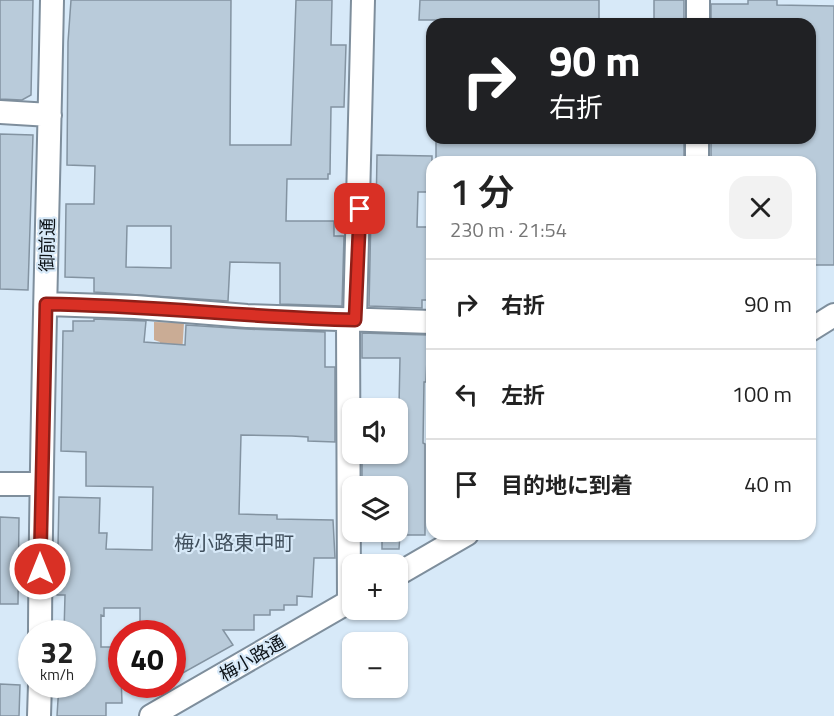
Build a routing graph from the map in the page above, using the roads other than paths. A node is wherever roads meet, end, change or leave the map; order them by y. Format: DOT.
graph roads {
  1 [pos="52,0"];
  2 [pos="363,0"];
  3 [pos="698,0"];
  4 [pos="698,18"];
  5 [pos="0,112"];
  6 [pos="50,115"];
  7 [pos="46,304"];
  8 [pos="834,315"];
  9 [pos="351,320"];
  10 [pos="426,322"];
  11 [pos="816,326"];
  12 [pos="0,484"];
  13 [pos="41,484"];
  14 [pos="457,540"];
  15 [pos="350,554"];
  16 [pos="408,568"];
  17 [pos="342,606"];
  18 [pos="40,620"];
  19 [pos="40,698"];
  20 [pos="39,716"];
  21 [pos="151,716"];
  1 -- 6 [label="street, 御前通"];
  2 -- 9 [label="street"];
  3 -- 4 [label="street"];
  5 -- 6 [label="street"];
  6 -- 7 [label="street, 御前通"];
  7 -- 9 [label="street"];
  7 -- 13 [label="street, 御前通"];
  8 -- 11 [label="street"];
  9 -- 10 [label="street"];
  9 -- 15 [label="street"];
  12 -- 13 [label="street"];
  13 -- 18 [label="street, 御前通"];
  14 -- 16 [label="street"];
  17 -- 21 [label="street, 梅小路通"];
  19 -- 20 [label="street"];
}
